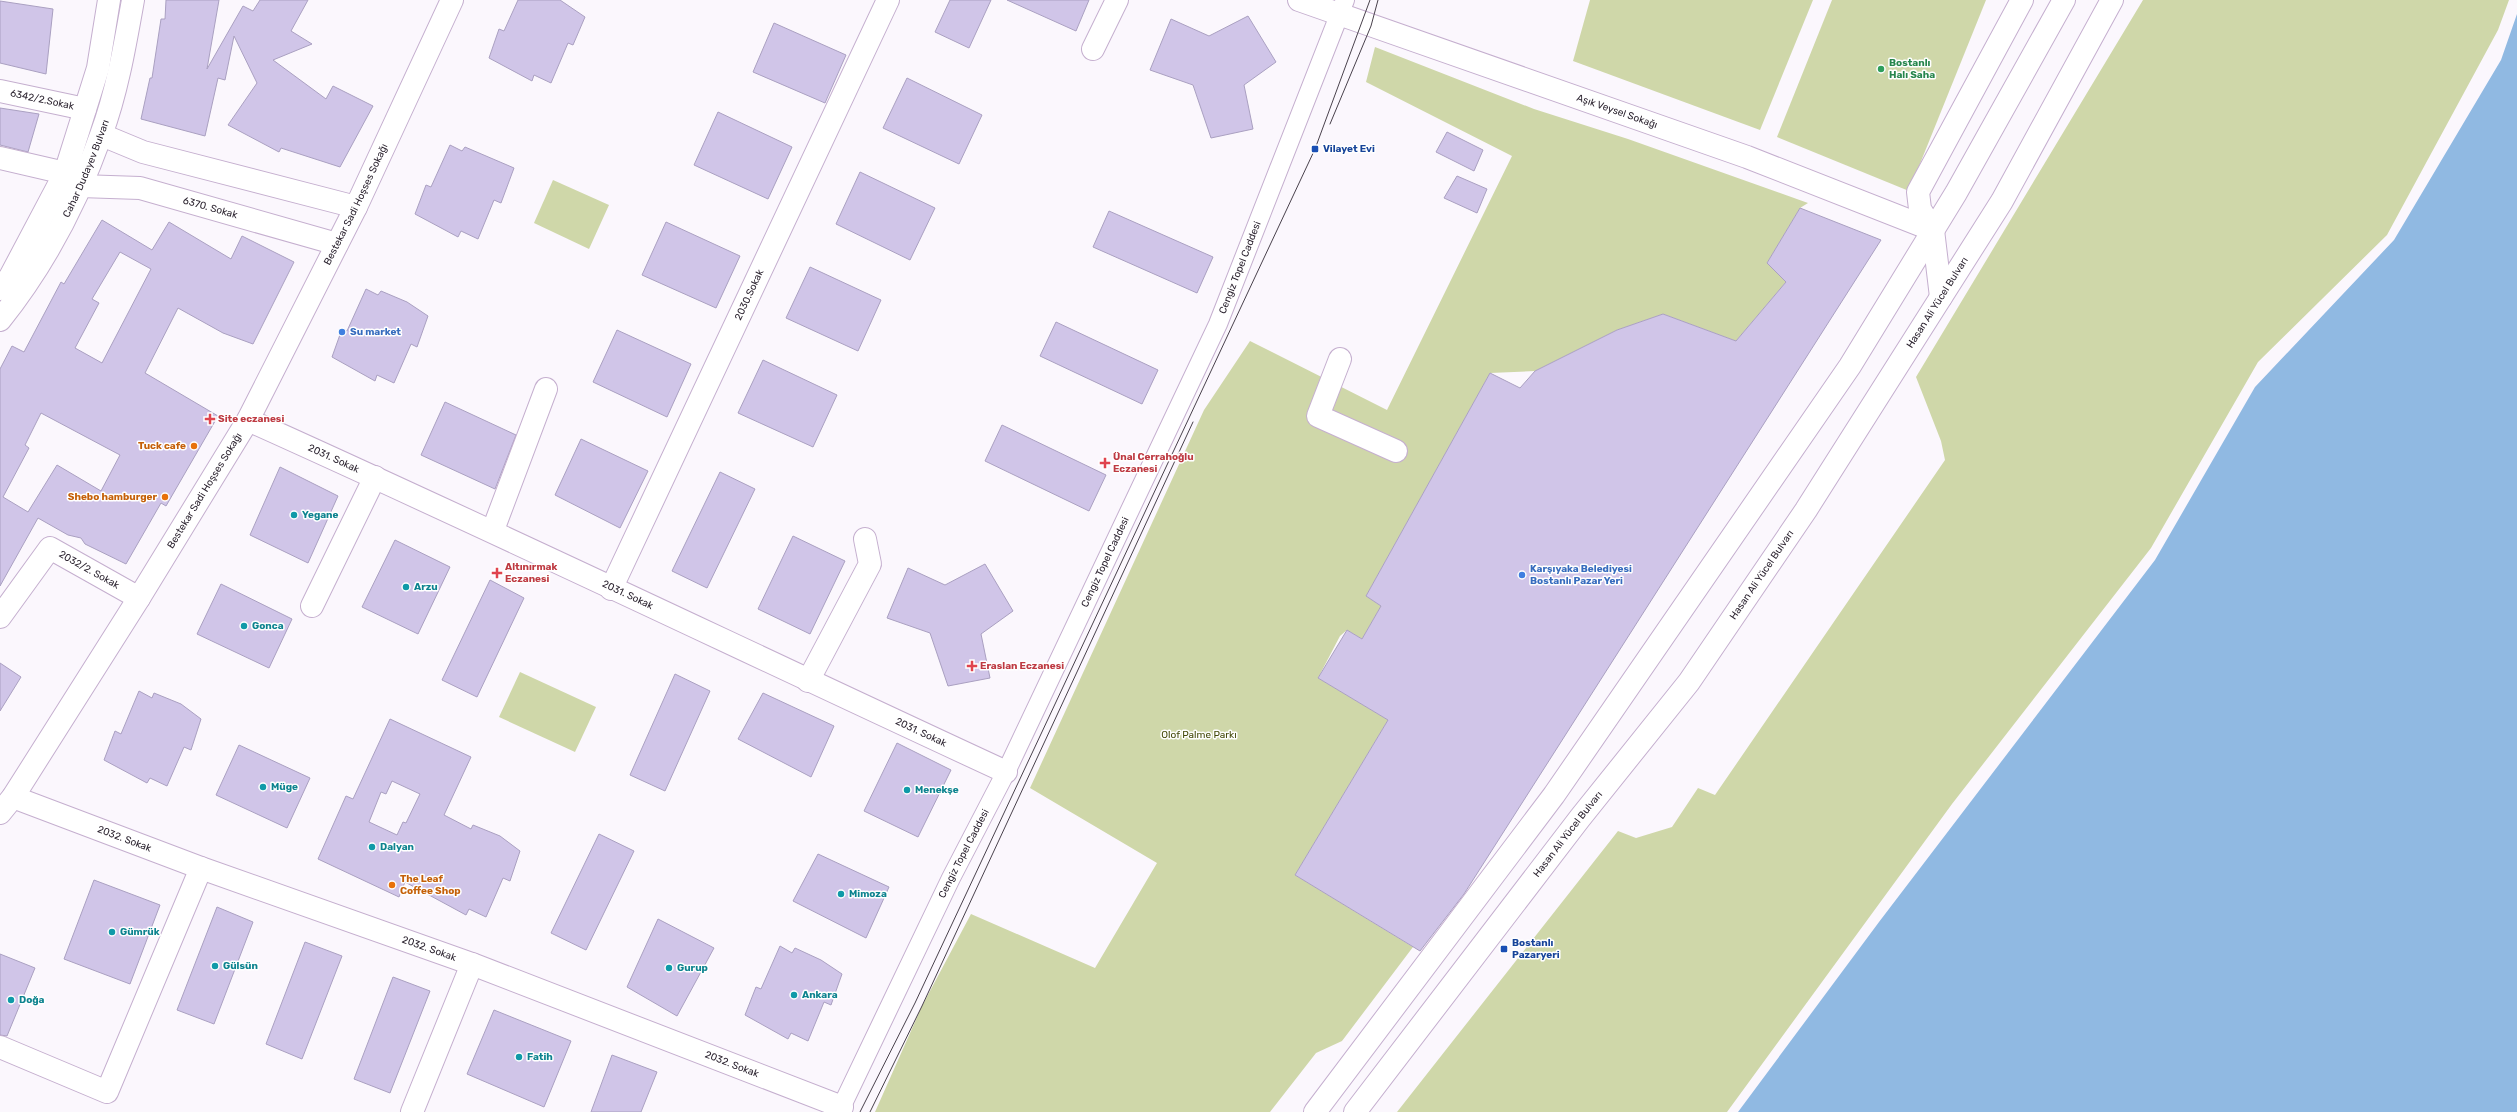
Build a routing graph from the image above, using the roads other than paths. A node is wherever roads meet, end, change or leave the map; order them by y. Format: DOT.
graph roads {
  1 [pos="109,0"];
  2 [pos="133,0"];
  3 [pos="452,0"];
  4 [pos="888,0"];
  5 [pos="1117,0"];
  6 [pos="1300,0"];
  7 [pos="2022,0"];
  8 [pos="2064,0"];
  9 [pos="2112,0"];
  10 [pos="1342,8"];
  11 [pos="1093,49"];
  12 [pos="0,91"];
  13 [pos="85,109"];
  14 [pos="102,134"];
  15 [pos="0,158"];
  16 [pos="72,179"];
  17 [pos="356,207"];
  18 [pos="1933,230"];
  19 [pos="338,244"];
  20 [pos="3,280"];
  21 [pos="1941,297"];
  22 [pos="0,320"];
  23 [pos="1340,359"];
  24 [pos="546,389"];
  25 [pos="248,420"];
  26 [pos="1396,451"];
  27 [pos="375,477"];
  28 [pos="493,530"];
  29 [pos="865,538"];
  30 [pos="611,589"];
  31 [pos="140,598"];
  32 [pos="312,606"];
  33 [pos="0,617"];
  34 [pos="808,681"];
  35 [pos="1006,772"];
  36 [pos="7,805"];
  37 [pos="201,868"];
  38 [pos="472,964"];
  39 [pos="0,1047"];
  40 [pos="840,1109"];
  41 [pos="412,1112"];
  42 [pos="1315,1112"];
  43 [pos="1355,1112"];
  1 -- 13 [label="street, Cahar Dudayev Bulvarı"];
  2 -- 14 [label="street, Cahar Dudayev Bulvarı"];
  3 -- 17 [label="street, Bestekar Sadi Hoşses Sokağı"];
  4 -- 30 [label="street, 2030.Sokak"];
  5 -- 11 [label="street"];
  6 -- 10 [label="street, Aşık Veysel Sokağı"];
  7 -- 18 [label="street"];
  8 -- 18 [label="street"];
  9 -- 21 [label="street, Hasan Ali Yücel Bulvarı"];
  10 -- 18 [label="street, Aşık Veysel Sokağı"];
  10 -- 35 [label="street, Cengiz Topel Caddesi"];
  12 -- 13 [label="street, 6342/2.Sokak"];
  13 -- 16 [label="street, Cahar Dudayev Bulvarı"];
  14 -- 16 [label="street, Cahar Dudayev Bulvarı"];
  14 -- 17 [label="street"];
  15 -- 16 [label="street, 6370. Sokak"];
  16 -- 19 [label="street, 6370. Sokak"];
  16 -- 20 [label="street, Cahar Dudayev Bulvarı"];
  16 -- 22 [label="street, Cahar Dudayev Bulvarı"];
  17 -- 19 [label="street, Bestekar Sadi Hoşses Sokağı"];
  18 -- 21 [label="street"];
  18 -- 42 [label="street"];
  19 -- 25 [label="street, Bestekar Sadi Hoşses Sokağı"];
  21 -- 43 [label="street, Hasan Ali Yücel Bulvarı"];
  23 -- 26 [label="street"];
  24 -- 28 [label="street"];
  25 -- 27 [label="street, 2031. Sokak"];
  25 -- 31 [label="street, Bestekar Sadi Hoşses Sokağı"];
  27 -- 28 [label="street, 2031. Sokak"];
  27 -- 32 [label="street"];
  28 -- 30 [label="street, 2031. Sokak"];
  29 -- 34 [label="street"];
  30 -- 34 [label="street, 2031. Sokak"];
  31 -- 33 [label="street, 2032/2. Sokak"];
  31 -- 36 [label="street, Bestekar Sadi Hoşses Sokağı"];
  34 -- 35 [label="street, 2031. Sokak"];
  35 -- 40 [label="street, Cengiz Topel Caddesi"];
  36 -- 37 [label="street, 2032. Sokak"];
  37 -- 38 [label="street, 2032. Sokak"];
  37 -- 39 [label="street"];
  38 -- 40 [label="street, 2032. Sokak"];
  38 -- 41 [label="street"];
}
